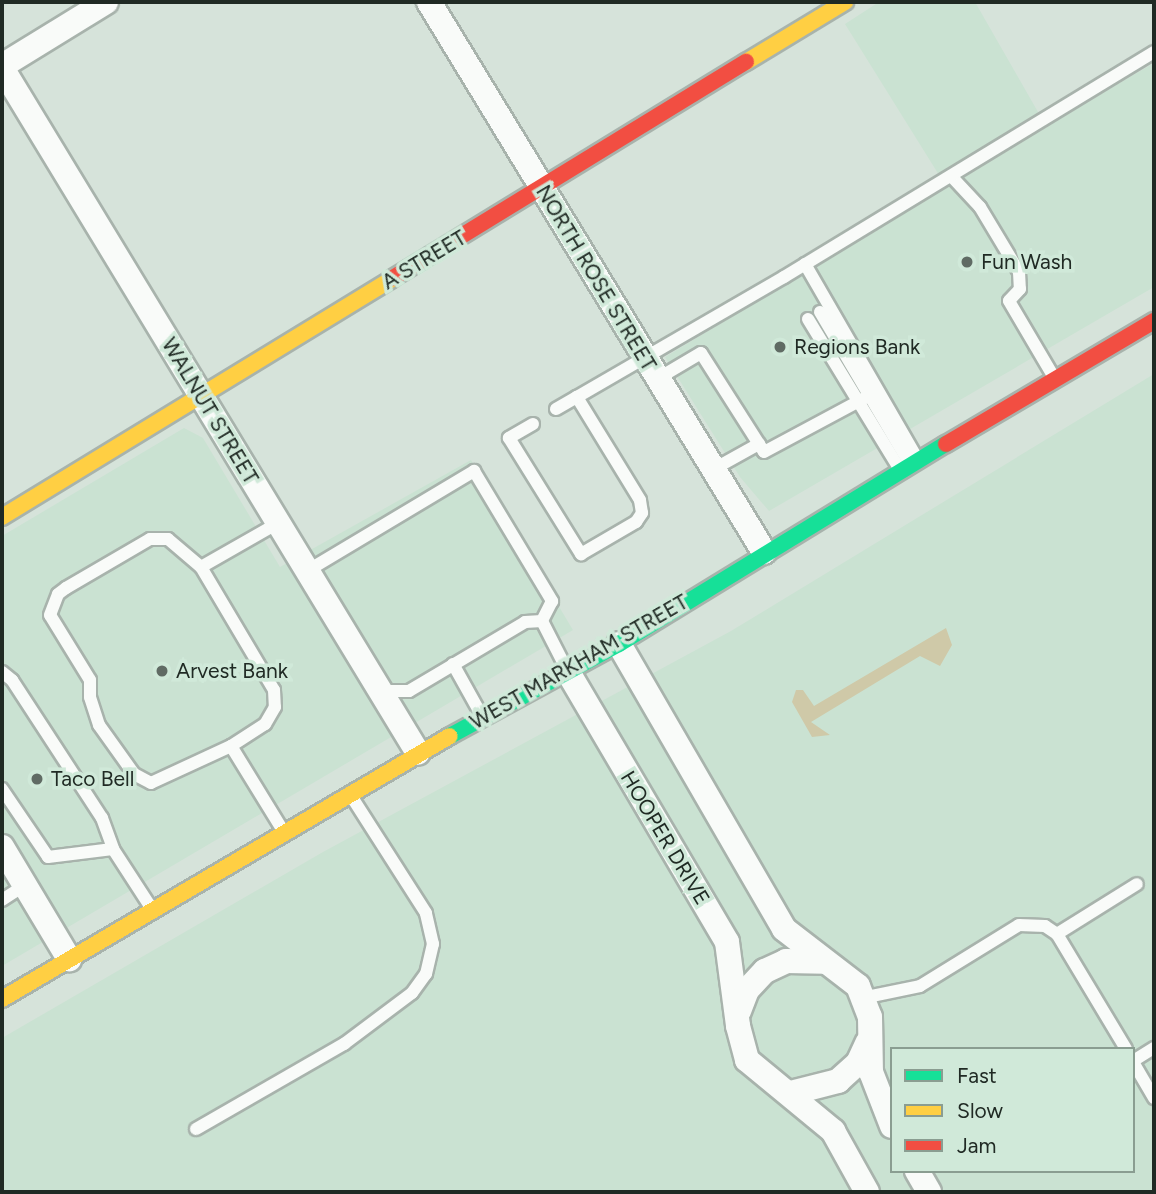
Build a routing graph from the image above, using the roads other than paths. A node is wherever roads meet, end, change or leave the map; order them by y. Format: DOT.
graph roads {
  1 [pos="106,2"];
  2 [pos="845,2"];
  3 [pos="434,4"];
  4 [pos="1154,52"];
  5 [pos="2,67"];
  6 [pos="952,177"];
  7 [pos="540,185"];
  8 [pos="795,277"];
  9 [pos="814,315"];
  10 [pos="1154,321"];
  11 [pos="643,356"];
  12 [pos="657,379"];
  13 [pos="1055,379"];
  14 [pos="201,396"];
  15 [pos="576,397"];
  16 [pos="867,397"];
  17 [pos="556,409"];
  18 [pos="533,424"];
  19 [pos="759,444"];
  20 [pos="910,465"];
  21 [pos="712,470"];
  22 [pos="2,517"];
  23 [pos="278,523"];
  24 [pos="764,552"];
  25 [pos="201,567"];
  26 [pos="307,571"];
  27 [pos="542,621"];
  28 [pos="619,644"];
  29 [pos="453,664"];
  30 [pos="2,672"];
  31 [pos="568,672"];
  32 [pos="380,691"];
  33 [pos="483,718"];
  34 [pos="231,746"];
  35 [pos="418,753"];
  36 [pos="2,789"];
  37 [pos="350,793"];
  38 [pos="284,832"];
  39 [pos="2,847"];
  40 [pos="113,849"];
  41 [pos="1137,884"];
  42 [pos="25,885"];
  43 [pos="2,900"];
  44 [pos="152,910"];
  45 [pos="1057,934"];
  46 [pos="69,958"];
  47 [pos="825,962"];
  48 [pos="862,998"];
  49 [pos="2,999"];
  50 [pos="739,1011"];
  51 [pos="868,1042"];
  52 [pos="1125,1047"];
  53 [pos="1154,1048"];
  54 [pos="1135,1060"];
  55 [pos="1135,1065"];
  56 [pos="791,1093"];
  57 [pos="1154,1098"];
  58 [pos="890,1122"];
  59 [pos="196,1129"];
  60 [pos="918,1173"];
  61 [pos="867,1192"];
  62 [pos="929,1192"];
  1 -- 5 [label="street"];
  2 -- 7 [label="main road, A STREET"];
  3 -- 7 [label="street, NORTH ROSE STREET"];
  4 -- 6 [label="lane"];
  5 -- 14 [label="street, WALNUT STREET"];
  6 -- 8 [label="lane"];
  6 -- 13 [label="lane"];
  7 -- 11 [label="street, NORTH ROSE STREET"];
  7 -- 14 [label="main road, A STREET"];
  8 -- 11 [label="lane"];
  8 -- 16 [label="lane"];
  9 -- 16 [label="lane"];
  10 -- 13 [label="main road, WEST MARKHAM STREET"];
  11 -- 12 [label="street, NORTH ROSE STREET"];
  11 -- 15 [label="lane"];
  12 -- 19 [label="lane"];
  12 -- 21 [label="street, NORTH ROSE STREET"];
  13 -- 20 [label="main road, WEST MARKHAM STREET"];
  14 -- 22 [label="main road, A STREET"];
  14 -- 23 [label="street, WALNUT STREET"];
  15 -- 17 [label="lane"];
  15 -- 18 [label="lane"];
  16 -- 19 [label="lane"];
  16 -- 20 [label="lane"];
  16 -- 20 [label="lane"];
  19 -- 21 [label="lane"];
  20 -- 24 [label="main road, WEST MARKHAM STREET"];
  21 -- 24 [label="street, NORTH ROSE STREET"];
  23 -- 25 [label="lane"];
  23 -- 26 [label="street, WALNUT STREET"];
  24 -- 28 [label="main road, WEST MARKHAM STREET"];
  25 -- 34 [label="lane"];
  25 -- 34 [label="lane"];
  26 -- 27 [label="lane"];
  26 -- 32 [label="street, WALNUT STREET"];
  27 -- 29 [label="lane"];
  27 -- 31 [label="lane"];
  28 -- 31 [label="main road, WEST MARKHAM STREET"];
  28 -- 47 [label="street"];
  29 -- 32 [label="lane"];
  29 -- 33 [label="lane"];
  30 -- 40 [label="lane"];
  31 -- 33 [label="main road, WEST MARKHAM STREET"];
  31 -- 50 [label="street, HOOPER DRIVE"];
  32 -- 35 [label="street, WALNUT STREET"];
  33 -- 35 [label="main road, WEST MARKHAM STREET"];
  34 -- 38 [label="lane"];
  35 -- 37 [label="main road, WEST MARKHAM STREET"];
  36 -- 40 [label="lane"];
  37 -- 38 [label="main road, WEST MARKHAM STREET"];
  37 -- 59 [label="lane"];
  38 -- 44 [label="main road, WEST MARKHAM STREET"];
  39 -- 42 [label="street"];
  40 -- 44 [label="lane"];
  41 -- 45 [label="lane"];
  42 -- 43 [label="lane"];
  42 -- 46 [label="street"];
  44 -- 46 [label="main road, WEST MARKHAM STREET"];
  45 -- 48 [label="lane"];
  45 -- 52 [label="lane"];
  46 -- 49 [label="main road, WEST MARKHAM STREET"];
  47 -- 48 [label="street"];
  47 -- 50 [label="street"];
  48 -- 51 [label="street"];
  50 -- 56 [label="street, HOOPER DRIVE"];
  51 -- 56 [label="street"];
  51 -- 58 [label="street"];
  53 -- 54 [label="lane"];
  55 -- 57 [label="lane"];
  56 -- 61 [label="street, HOOPER DRIVE"];
  60 -- 62 [label="street"];
}
